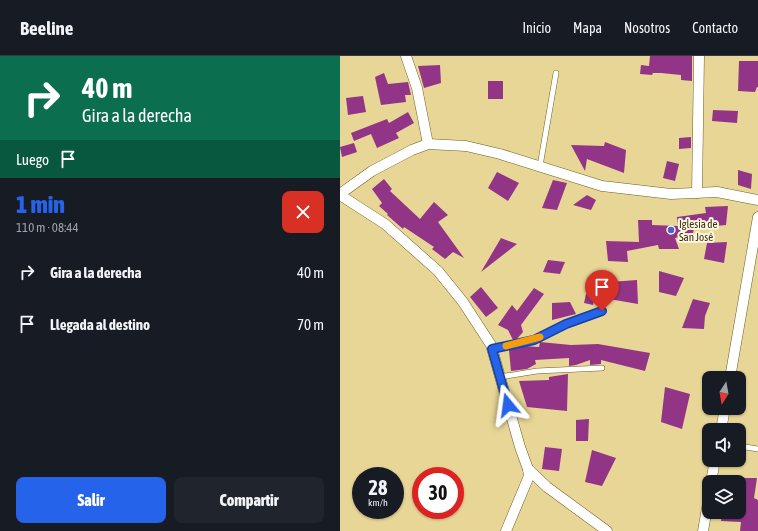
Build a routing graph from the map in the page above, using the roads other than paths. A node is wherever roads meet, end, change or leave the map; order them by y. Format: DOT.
graph roads {
  1 [pos="406,56"];
  2 [pos="699,56"];
  3 [pos="556,73"];
  4 [pos="428,144"];
  5 [pos="540,166"];
  6 [pos="697,193"];
  7 [pos="340,194"];
  8 [pos="758,200"];
  9 [pos="758,217"];
  10 [pos="602,311"];
  11 [pos="492,349"];
  12 [pos="602,368"];
  13 [pos="731,371"];
  14 [pos="500,377"];
  15 [pos="746,447"];
  16 [pos="758,449"];
  17 [pos="528,469"];
  18 [pos="706,519"];
  19 [pos="506,531"];
  20 [pos="607,531"];
  21 [pos="704,531"];
  1 -- 4 [label="street"];
  2 -- 6 [label="street"];
  3 -- 5 [label="lane"];
  4 -- 5 [label="street"];
  4 -- 7 [label="street"];
  5 -- 6 [label="street"];
  6 -- 8 [label="street"];
  7 -- 11 [label="street"];
  9 -- 13 [label="street"];
  10 -- 11 [label="lane"];
  11 -- 14 [label="street"];
  12 -- 14 [label="lane"];
  14 -- 17 [label="street"];
  15 -- 16 [label="lane"];
  17 -- 19 [label="street"];
  17 -- 20 [label="street"];
  18 -- 21 [label="street"];
}
